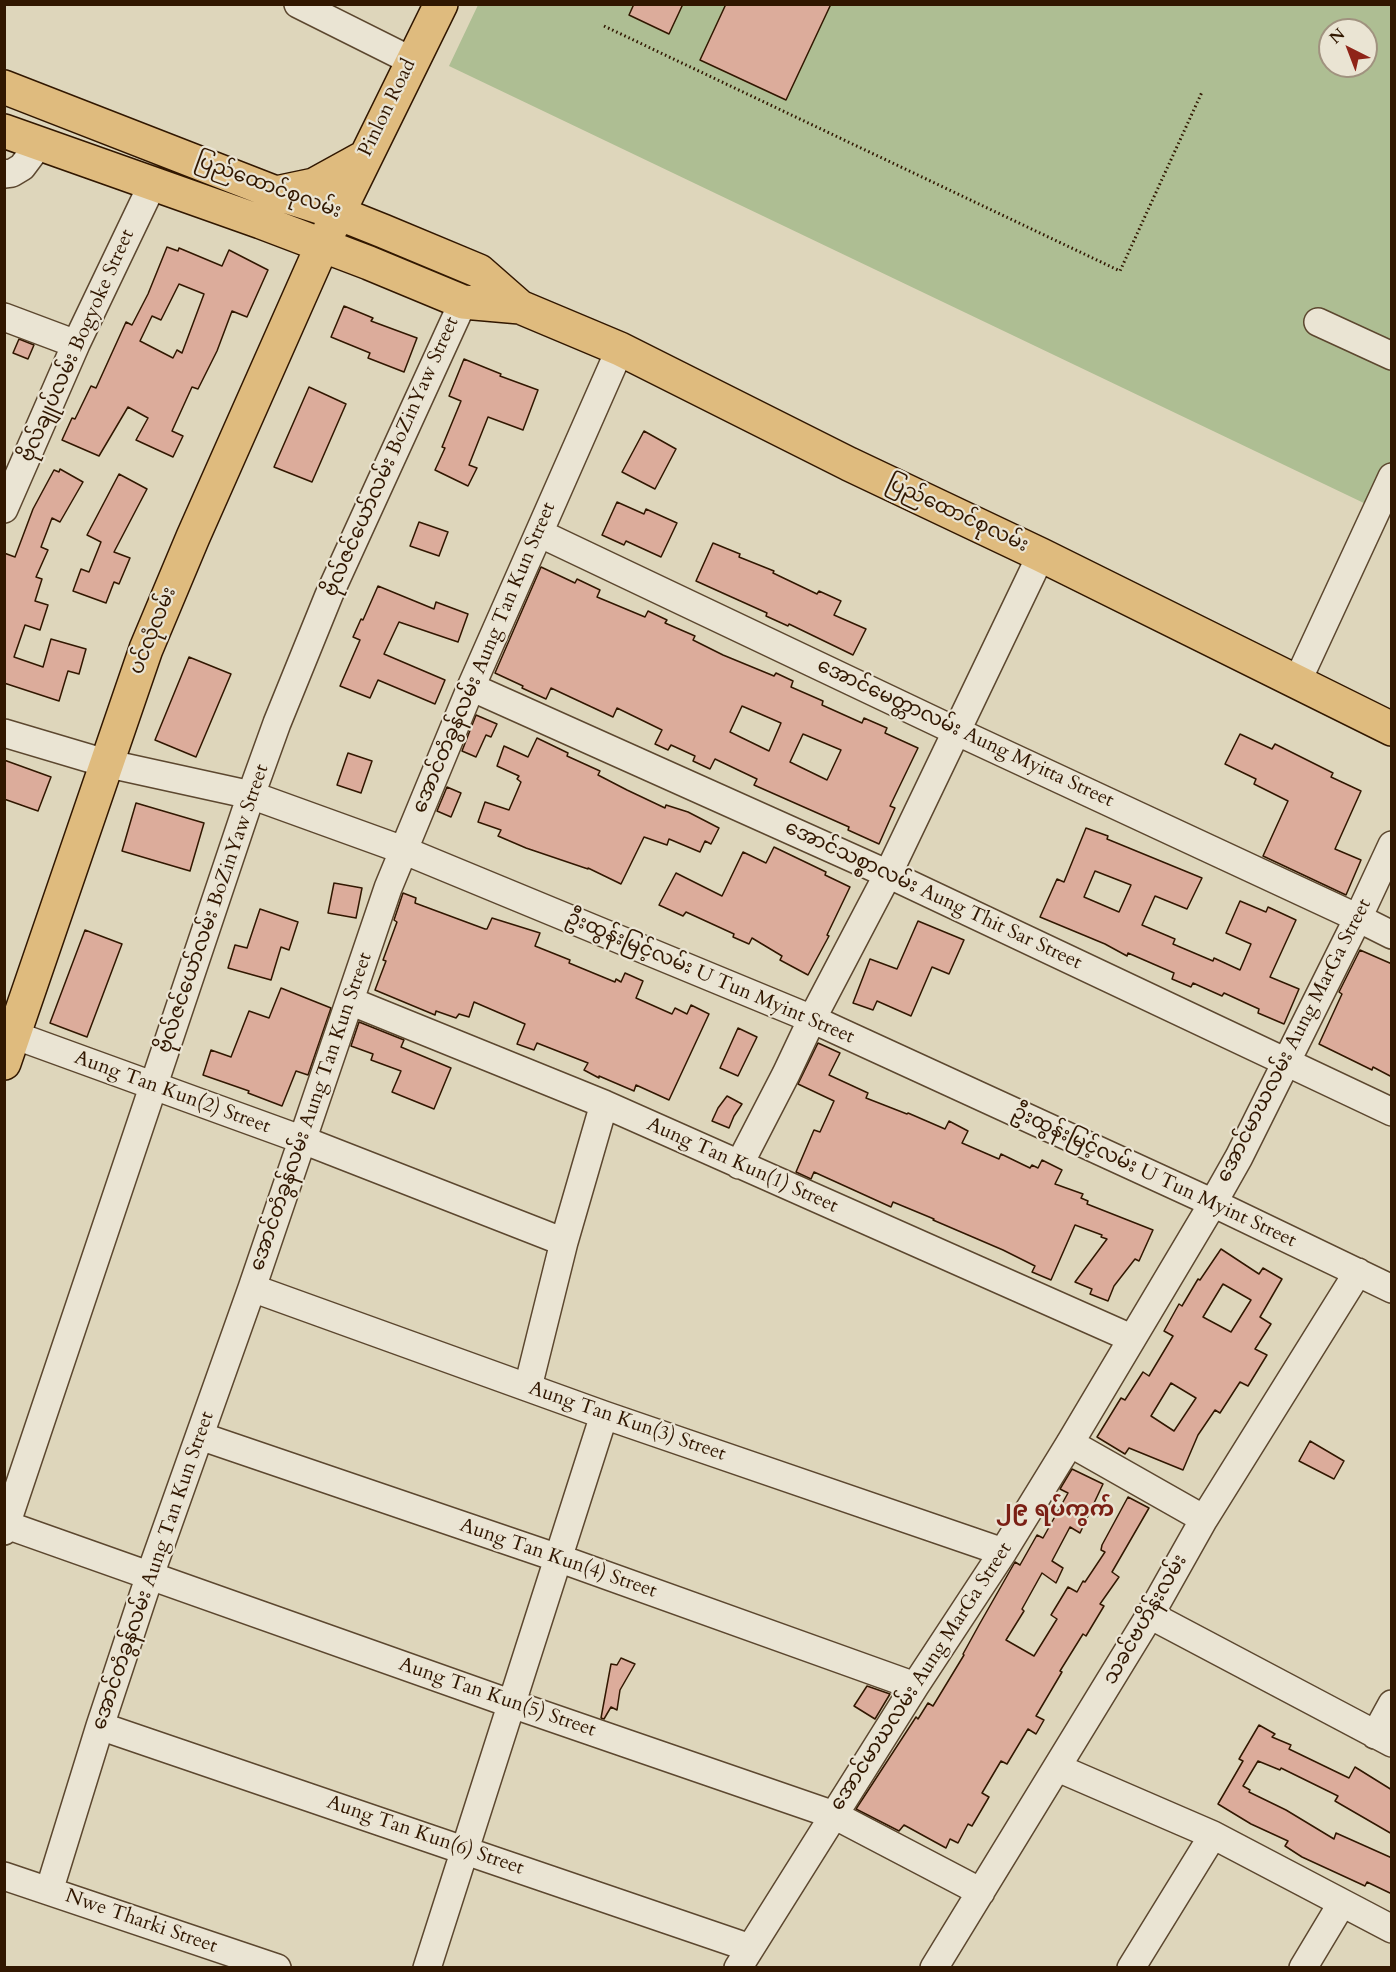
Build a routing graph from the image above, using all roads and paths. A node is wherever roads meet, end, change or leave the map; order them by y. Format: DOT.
graph roads {
  1 [pos="298,4"];
  2 [pos="441,4"];
  3 [pos="604,26"];
  4 [pos="412,61"];
  5 [pos="4,87"];
  6 [pos="1202,92"];
  7 [pos="4,131"];
  8 [pos="40,143"];
  9 [pos="363,158"];
  10 [pos="4,174"];
  11 [pos="153,183"];
  12 [pos="276,193"];
  13 [pos="338,213"];
  14 [pos="261,222"];
  15 [pos="383,231"];
  16 [pos="322,246"];
  17 [pos="369,263"];
  18 [pos="298,301"];
  19 [pos="463,302"];
  20 [pos="520,307"];
  21 [pos="4,317"];
  22 [pos="1318,322"];
  23 [pos="75,344"];
  24 [pos="620,350"];
  25 [pos="1392,356"];
  26 [pos="1392,477"];
  27 [pos="4,509"];
  28 [pos="538,533"];
  29 [pos="1041,555"];
  30 [pos="1297,682"];
  31 [pos="471,687"];
  32 [pos="1392,729"];
  33 [pos="958,732"];
  34 [pos="4,734"];
  35 [pos="105,763"];
  36 [pos="251,795"];
  37 [pos="1392,845"];
  38 [pos="403,850"];
  39 [pos="888,874"];
  40 [pos="1358,918"];
  41 [pos="1392,935"];
  42 [pos="350,1001"];
  43 [pos="812,1019"];
  44 [pos="9,1049"];
  45 [pos="1287,1061"];
  46 [pos="154,1087"];
  47 [pos="604,1104"];
  48 [pos="1392,1112"];
  49 [pos="303,1140"];
  50 [pos="739,1165"];
  51 [pos="1212,1203"];
  52 [pos="564,1242"];
  53 [pos="1358,1272"];
  54 [pos="252,1288"];
  55 [pos="1392,1289"];
  56 [pos="1131,1338"];
  57 [pos="528,1387"];
  58 [pos="604,1415"];
  59 [pos="200,1436"];
  60 [pos="1070,1443"];
  61 [pos="1204,1519"];
  62 [pos="5,1527"];
  63 [pos="1003,1552"];
  64 [pos="558,1558"];
  65 [pos="150,1575"];
  66 [pos="1150,1615"];
  67 [pos="915,1686"];
  68 [pos="512,1704"];
  69 [pos="1392,1704"];
  70 [pos="100,1726"];
  71 [pos="1384,1739"];
  72 [pos="1058,1768"];
  73 [pos="834,1815"];
  74 [pos="1213,1835"];
  75 [pos="466,1850"];
  76 [pos="4,1876"];
  77 [pos="50,1891"];
  78 [pos="981,1892"];
  79 [pos="1342,1903"];
  80 [pos="1392,1929"];
  81 [pos="744,1958"];
  82 [pos="277,1968"];
  83 [pos="427,1968"];
  84 [pos="934,1968"];
  85 [pos="1131,1968"];
  86 [pos="1303,1968"];
  1 -- 4 [label="street"];
  2 -- 4 [label="main road, Pinlon Road"];
  3 -- 6 [label="path"];
  4 -- 9 [label="main road, Pinlon Road"];
  5 -- 12 [label="main road, ပြည်ထောင်စုလမ်း"];
  7 -- 8 [label="main road, ပြည်ထောင်စုလမ်း"];
  8 -- 10 [label="street"];
  8 -- 11 [label="main road, ပြည်ထောင်စုလမ်း"];
  9 -- 12 [label="main road"];
  9 -- 13 [label="main road, Pinlon Road"];
  9 -- 15 [label="main road"];
  11 -- 14 [label="main road, ပြည်ထောင်စုလမ်း"];
  11 -- 23 [label="street, ဗိုလ်ချုပ်လမ်း Bogyoke Street"];
  12 -- 13 [label="main road, ပြည်ထောင်စုလမ်း"];
  13 -- 15 [label="main road, ပြည်ထောင်စုလမ်း"];
  13 -- 16 [label="main road, ပင်လုံလမ်း"];
  14 -- 16 [label="main road, ပြည်ထောင်စုလမ်း"];
  14 -- 18 [label="main road"];
  15 -- 20 [label="main road, ပြည်ထောင်စုလမ်း"];
  16 -- 17 [label="main road, ပြည်ထောင်စုလမ်း"];
  16 -- 18 [label="main road, ပင်လုံလမ်း"];
  17 -- 18 [label="main road"];
  17 -- 19 [label="main road, ပြည်ထောင်စုလမ်း"];
  18 -- 35 [label="main road, ပင်လုံလမ်း"];
  19 -- 20 [label="main road, ပြည်ထောင်စုလမ်း"];
  19 -- 36 [label="street, ဗိုလ်ဇင်ယော်လမ်း BoZinYaw Street"];
  20 -- 24 [label="main road, ပြည်ထောင်စုလမ်း"];
  21 -- 23 [label="street"];
  22 -- 25 [label="street"];
  23 -- 27 [label="street, ဗိုလ်ချုပ်လမ်း Bogyoke Street"];
  24 -- 28 [label="street, အောင်တံခွန်လမ်း Aung Tan Kun Street"];
  24 -- 29 [label="main road, ပြည်ထောင်စုလမ်း"];
  26 -- 30 [label="street"];
  28 -- 31 [label="street, အောင်တံခွန်လမ်း Aung Tan Kun Street"];
  28 -- 33 [label="street, အောင်မေတ္တာလမ်း Aung Myitta Street"];
  29 -- 30 [label="main road, ပြည်ထောင်စုလမ်း"];
  29 -- 33 [label="street"];
  30 -- 32 [label="main road, ပြည်ထောင်စုလမ်း"];
  31 -- 38 [label="street, အောင်တံခွန်လမ်း Aung Tan Kun Street"];
  31 -- 39 [label="street, အောင်သစ္စာလမ်း Aung Thit Sar Street"];
  33 -- 39 [label="street"];
  33 -- 40 [label="street, အောင်မေတ္တာလမ်း Aung Myitta Street"];
  34 -- 35 [label="street, ဦးထွန်းမြင့်လမ်း U Tun Myint Street"];
  35 -- 36 [label="street, ဦးထွန်းမြင့်လမ်း U Tun Myint Street"];
  35 -- 44 [label="main road, ပင်လုံလမ်း"];
  36 -- 38 [label="street, ဦးထွန်းမြင့်လမ်း U Tun Myint Street"];
  36 -- 46 [label="street, ဗိုလ်ဇင်ယော်လမ်း BoZinYaw Street"];
  37 -- 40 [label="street, အောင်မာဃလမ်း Aung MarGa Street"];
  38 -- 42 [label="street, အောင်တံခွန်လမ်း Aung Tan Kun Street"];
  38 -- 43 [label="street, ဦးထွန်းမြင့်လမ်း U Tun Myint Street"];
  39 -- 43 [label="street"];
  39 -- 45 [label="street, အောင်သစ္စာလမ်း Aung Thit Sar Street"];
  40 -- 41 [label="street, အောင်မေတ္တာလမ်း Aung Myitta Street"];
  40 -- 45 [label="street, အောင်မာဃလမ်း Aung MarGa Street"];
  42 -- 47 [label="street, Aung Tan Kun(1) Street"];
  42 -- 49 [label="street, အောင်တံခွန်လမ်း Aung Tan Kun Street"];
  43 -- 50 [label="street"];
  43 -- 51 [label="street, ဦးထွန်းမြင့်လမ်း U Tun Myint Street"];
  44 -- 46 [label="street, Aung Tan Kun(2) Street"];
  45 -- 48 [label="street, အောင်သစ္စာလမ်း Aung Thit Sar Street"];
  45 -- 51 [label="street, အောင်မာဃလမ်း Aung MarGa Street"];
  46 -- 49 [label="street, Aung Tan Kun(2) Street"];
  46 -- 62 [label="street, ဗိုလ်ဇင်ယော်လမ်း BoZinYaw Street"];
  47 -- 50 [label="street, Aung Tan Kun(1) Street"];
  47 -- 52 [label="street"];
  49 -- 52 [label="street, Aung Tan Kun(2) Street"];
  49 -- 54 [label="street, အောင်တံခွန်လမ်း Aung Tan Kun Street"];
  50 -- 56 [label="street, Aung Tan Kun(1) Street"];
  51 -- 53 [label="street, ဦးထွန်းမြင့်လမ်း U Tun Myint Street"];
  51 -- 56 [label="street, အောင်မာဃလမ်း Aung MarGa Street"];
  52 -- 57 [label="street"];
  53 -- 55 [label="street, ဦးထွန်းမြင့်လမ်း U Tun Myint Street"];
  53 -- 61 [label="street, သခင်ဗဟိန်းလမ်း"];
  54 -- 57 [label="street, Aung Tan Kun(3) Street"];
  54 -- 59 [label="street, အောင်တံခွန်လမ်း Aung Tan Kun Street"];
  56 -- 60 [label="street, အောင်မာဃလမ်း Aung MarGa Street"];
  57 -- 58 [label="street, Aung Tan Kun(3) Street"];
  58 -- 63 [label="street, Aung Tan Kun(3) Street"];
  58 -- 64 [label="street"];
  59 -- 64 [label="street, Aung Tan Kun(4) Street"];
  59 -- 65 [label="street, အောင်တံခွန်လမ်း Aung Tan Kun Street"];
  60 -- 61 [label="street"];
  60 -- 63 [label="street, အောင်မာဃလမ်း Aung MarGa Street"];
  61 -- 66 [label="street, သခင်ဗဟိန်းလမ်း"];
  62 -- 65 [label="street, Aung Tan Kun(5) Street"];
  63 -- 67 [label="street, အောင်မာဃလမ်း Aung MarGa Street"];
  64 -- 67 [label="street, Aung Tan Kun(4) Street"];
  64 -- 68 [label="street"];
  65 -- 68 [label="street, Aung Tan Kun(5) Street"];
  65 -- 70 [label="street, အောင်တံခွန်လမ်း Aung Tan Kun Street"];
  66 -- 71 [label="street"];
  66 -- 72 [label="street, သခင်ဗဟိန်းလမ်း"];
  67 -- 73 [label="street, အောင်မာဃလမ်း Aung MarGa Street"];
  68 -- 73 [label="street, Aung Tan Kun(5) Street"];
  68 -- 75 [label="street"];
  69 -- 71 [label="street"];
  70 -- 75 [label="street, Aung Tan Kun(6) Street"];
  70 -- 77 [label="street, အောင်တံခွန်လမ်း Aung Tan Kun Street"];
  72 -- 74 [label="street"];
  72 -- 78 [label="street, သခင်ဗဟိန်းလမ်း"];
  73 -- 78 [label="street, Aung Tan Kun(5) Street"];
  73 -- 81 [label="street, အောင်မာဃလမ်း Aung MarGa Street"];
  74 -- 79 [label="street"];
  74 -- 85 [label="street"];
  75 -- 81 [label="street, Aung Tan Kun(6) Street"];
  75 -- 83 [label="street"];
  76 -- 77 [label="street, Nwe Tharki Street"];
  77 -- 82 [label="street, Nwe Tharki Street"];
  78 -- 84 [label="street, သခင်ဗဟိန်းလမ်း"];
  79 -- 80 [label="street"];
  79 -- 86 [label="street"];
}
